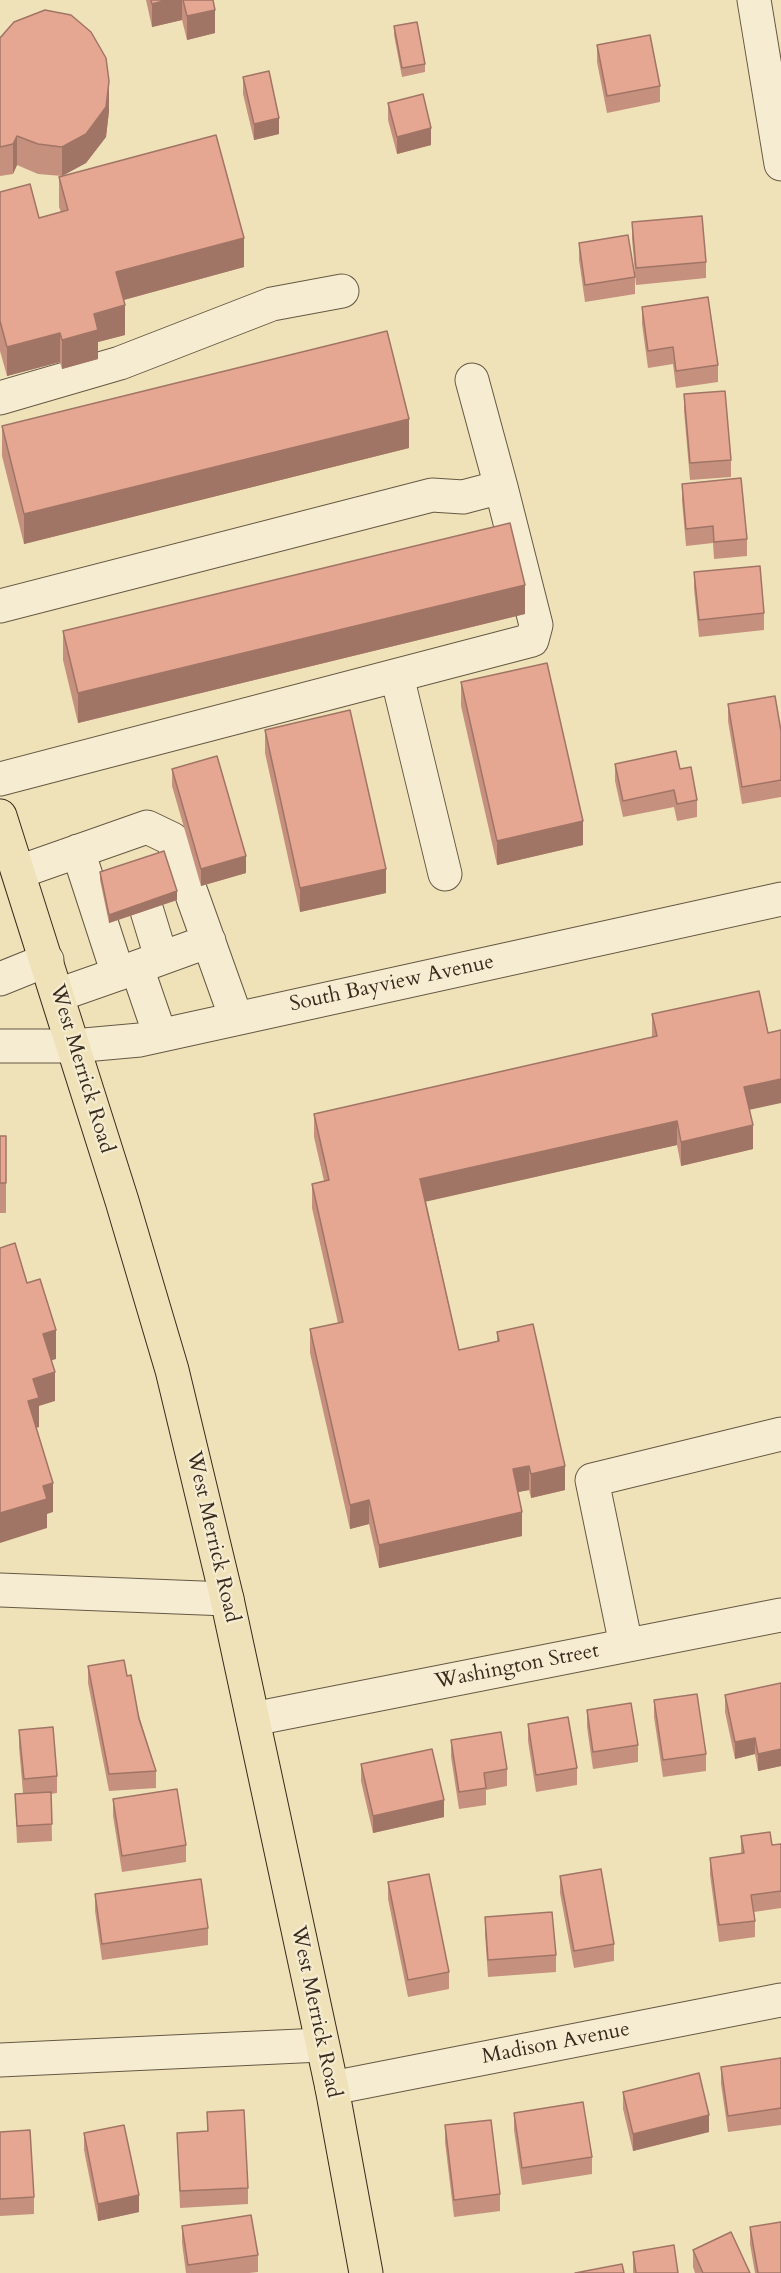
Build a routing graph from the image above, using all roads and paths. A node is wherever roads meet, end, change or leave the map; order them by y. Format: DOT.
graph roads {
  1 [pos="754,0"];
  2 [pos="781,164"];
  3 [pos="342,291"];
  4 [pos="472,380"];
  5 [pos="0,398"];
  6 [pos="501,486"];
  7 [pos="0,606"];
  8 [pos="397,676"];
  9 [pos="0,779"];
  10 [pos="3,833"];
  11 [pos="78,851"];
  12 [pos="19,872"];
  13 [pos="445,874"];
  14 [pos="781,899"];
  15 [pos="147,910"];
  16 [pos="209,941"];
  17 [pos="47,960"];
  18 [pos="139,966"];
  19 [pos="0,979"];
  20 [pos="58,995"];
  21 [pos="236,1018"];
  22 [pos="160,1035"];
  23 [pos="0,1046"];
  24 [pos="73,1046"];
  25 [pos="781,1434"];
  26 [pos="0,1590"];
  27 [pos="227,1599"];
  28 [pos="781,1615"];
  29 [pos="626,1645"];
  30 [pos="253,1719"];
  31 [pos="781,2000"];
  32 [pos="321,2045"];
  33 [pos="0,2060"];
  34 [pos="332,2088"];
  35 [pos="366,2273"];
  1 -- 2 [label="street"];
  3 -- 5 [label="street"];
  4 -- 6 [label="street"];
  6 -- 7 [label="street"];
  6 -- 8 [label="street"];
  8 -- 9 [label="street"];
  8 -- 13 [label="street"];
  10 -- 12 [label="main road, West Merrick Road"];
  11 -- 12 [label="street"];
  11 -- 16 [label="street"];
  11 -- 18 [label="street"];
  12 -- 17 [label="main road, West Merrick Road"];
  14 -- 21 [label="street, South Bayview Avenue"];
  15 -- 18 [label="street"];
  16 -- 18 [label="street"];
  16 -- 21 [label="street"];
  17 -- 19 [label="street"];
  17 -- 20 [label="main road, West Merrick Road"];
  18 -- 20 [label="street"];
  18 -- 22 [label="street"];
  20 -- 24 [label="main road, West Merrick Road"];
  21 -- 22 [label="street, South Bayview Avenue"];
  22 -- 24 [label="street, South Bayview Avenue"];
  23 -- 24 [label="street, South Bayview Avenue"];
  24 -- 27 [label="main road, West Merrick Road"];
  25 -- 29 [label="street"];
  26 -- 27 [label="street"];
  27 -- 30 [label="main road, West Merrick Road"];
  28 -- 29 [label="street, Washington Street"];
  29 -- 30 [label="street, Washington Street"];
  30 -- 32 [label="main road, West Merrick Road"];
  31 -- 34 [label="street, Madison Avenue"];
  32 -- 33 [label="street"];
  32 -- 34 [label="main road, West Merrick Road"];
  34 -- 35 [label="main road, West Merrick Road"];
}
